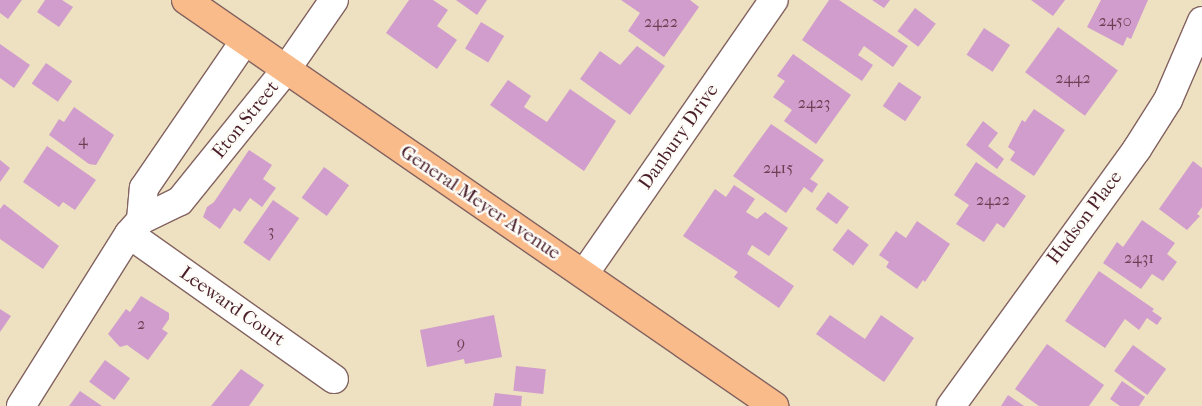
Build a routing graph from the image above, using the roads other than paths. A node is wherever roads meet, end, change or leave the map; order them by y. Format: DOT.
graph roads {
  1 [pos="186,0"];
  2 [pos="334,0"];
  3 [pos="774,0"];
  4 [pos="1202,21"];
  5 [pos="244,42"];
  6 [pos="285,71"];
  7 [pos="135,227"];
  8 [pos="584,274"];
  9 [pos="334,379"];
  10 [pos="22,406"];
  11 [pos="774,406"];
  12 [pos="951,406"];
  1 -- 5 [label="main road, General Meyer Avenue"];
  2 -- 6 [label="street, Eton Street"];
  3 -- 8 [label="street, Danbury Drive"];
  4 -- 12 [label="street, Hudson Place"];
  5 -- 6 [label="main road, General Meyer Avenue"];
  5 -- 7 [label="street"];
  6 -- 7 [label="street, Eton Street"];
  6 -- 8 [label="main road, General Meyer Avenue"];
  7 -- 9 [label="street, Leeward Court"];
  7 -- 10 [label="street"];
  8 -- 11 [label="main road, General Meyer Avenue"];
}
